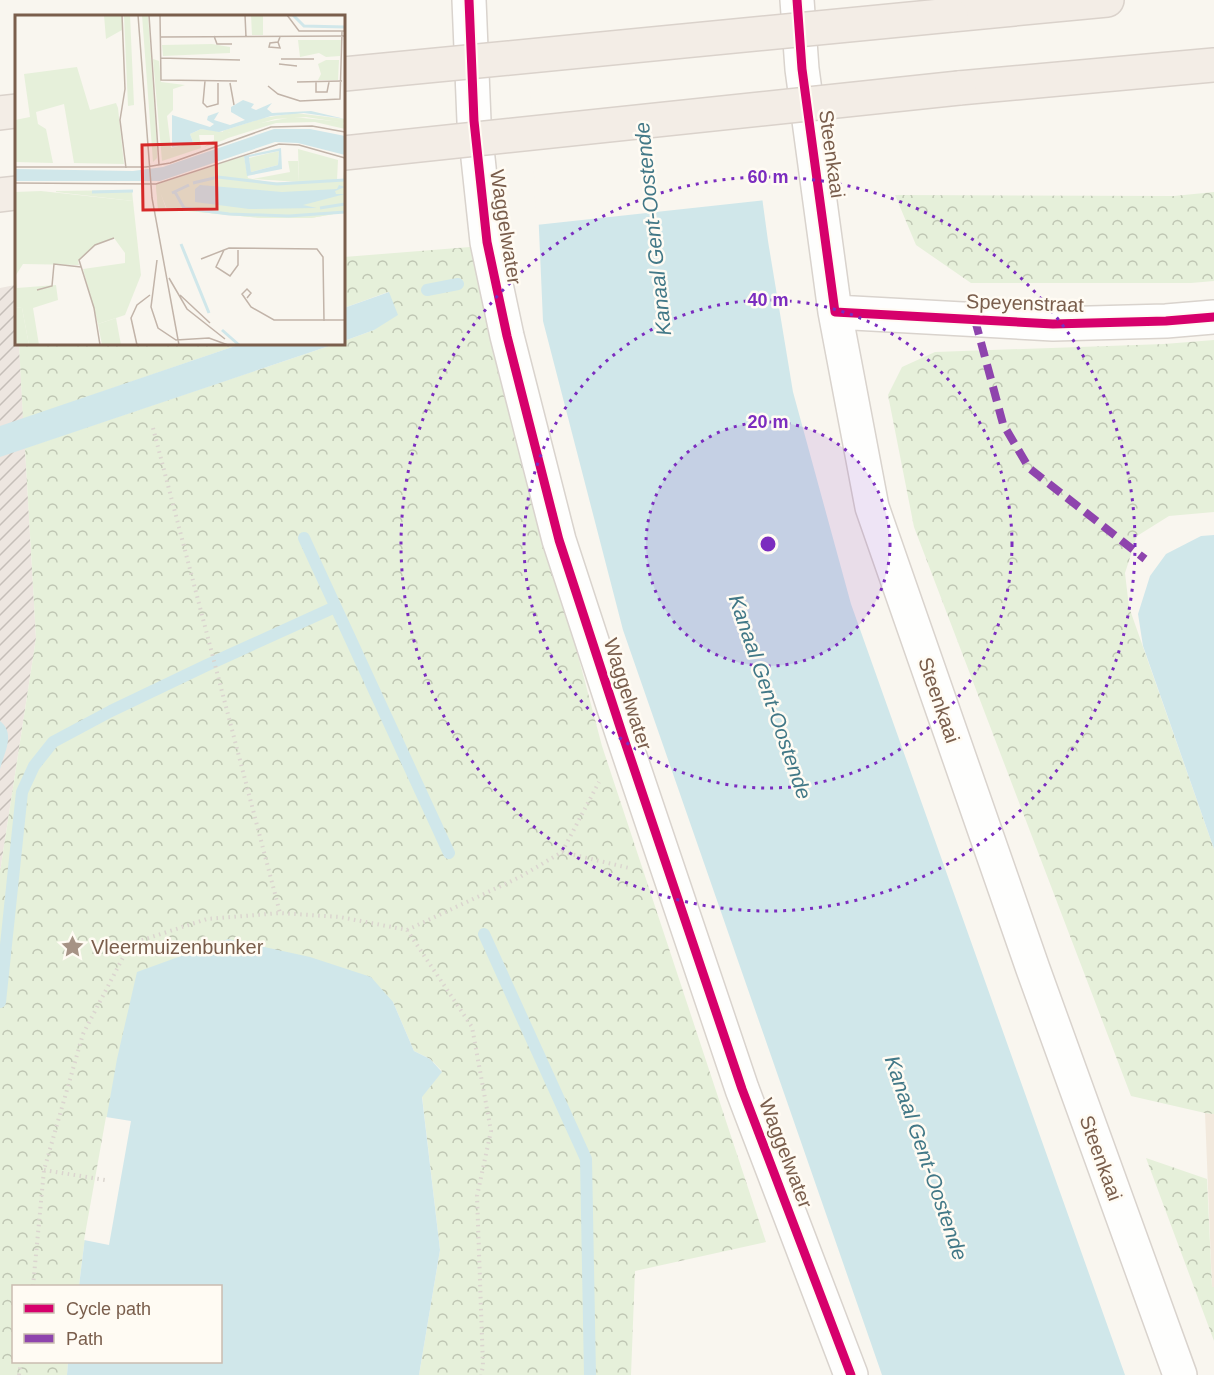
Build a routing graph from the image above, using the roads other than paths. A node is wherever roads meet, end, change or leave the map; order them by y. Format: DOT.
graph roads {
  1 [pos="469,0"];
  2 [pos="797,0"];
  3 [pos="1107,0"];
  4 [pos="1214,65"];
  5 [pos="345,74"];
  6 [pos="15,111"];
  7 [pos="0,113"];
  8 [pos="345,153"];
  9 [pos="15,192"];
  10 [pos="0,195"];
  11 [pos="835,312"];
  12 [pos="1214,317"];
  13 [pos="851,1375"];
  14 [pos="1180,1375"];
  1 -- 13 [label="street, Waggelwater"];
  2 -- 11 [label="street, Steenkaai"];
  3 -- 5 [label="highway, bridge"];
  4 -- 8 [label="highway, bridge"];
  6 -- 7 [label="highway"];
  9 -- 10 [label="highway"];
  11 -- 12 [label="street, Speyenstraat"];
  11 -- 14 [label="street, Steenkaai"];
}
